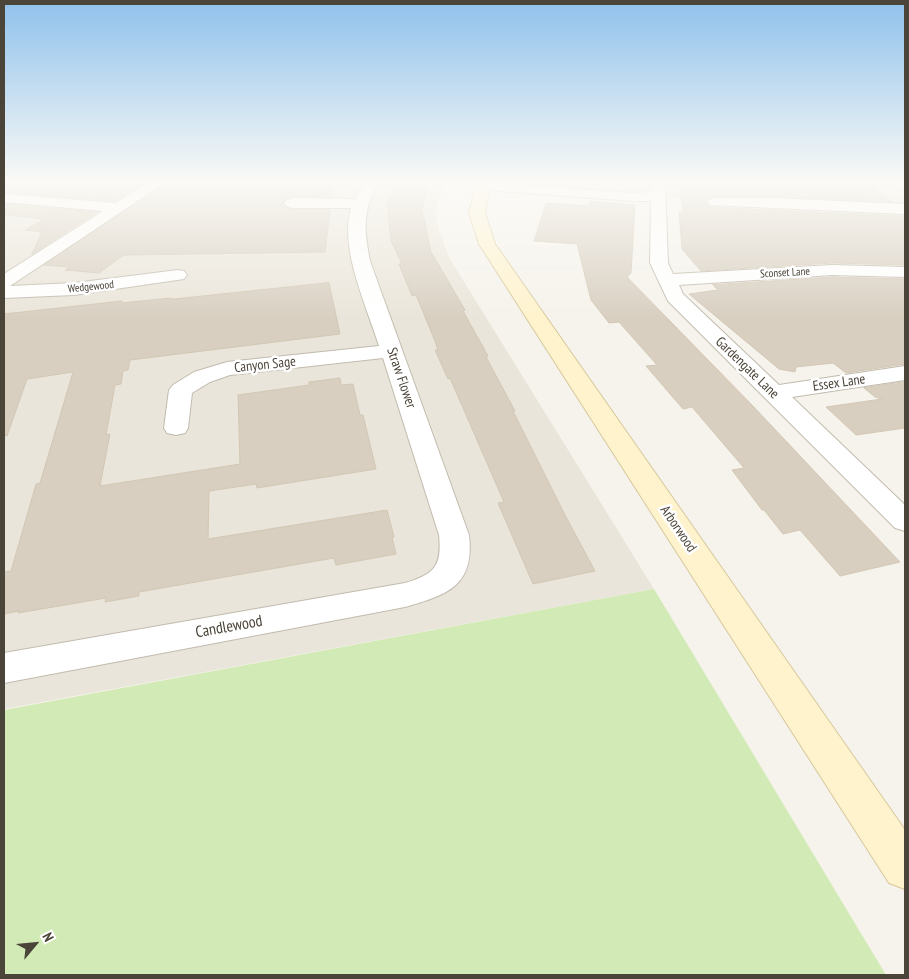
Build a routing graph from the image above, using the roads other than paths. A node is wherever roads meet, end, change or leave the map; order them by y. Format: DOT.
graph roads {
  1 [pos="88,228"];
  2 [pos="355,228"];
  3 [pos="481,228"];
  4 [pos="659,228"];
  5 [pos="905,272"];
  6 [pos="178,275"];
  7 [pos="666,280"];
  8 [pos="4,282"];
  9 [pos="4,292"];
  10 [pos="392,351"];
  11 [pos="905,374"];
  12 [pos="772,393"];
  13 [pos="176,428"];
  14 [pos="905,521"];
  15 [pos="449,575"];
  16 [pos="4,668"];
  17 [pos="905,867"];
  1 -- 8 [label="street"];
  2 -- 10 [label="street, Straw Flower"];
  3 -- 17 [label="street, Arborwood"];
  4 -- 7 [label="street, Gardengate Lane"];
  5 -- 7 [label="street, Sconset Lane"];
  6 -- 9 [label="street, Wedgewood"];
  7 -- 12 [label="street, Gardengate Lane"];
  10 -- 13 [label="street, Canyon Sage"];
  10 -- 15 [label="street, Straw Flower"];
  11 -- 12 [label="street, Essex Lane"];
  12 -- 14 [label="street, Gardengate Lane"];
  15 -- 16 [label="street, Candlewood"];
}
